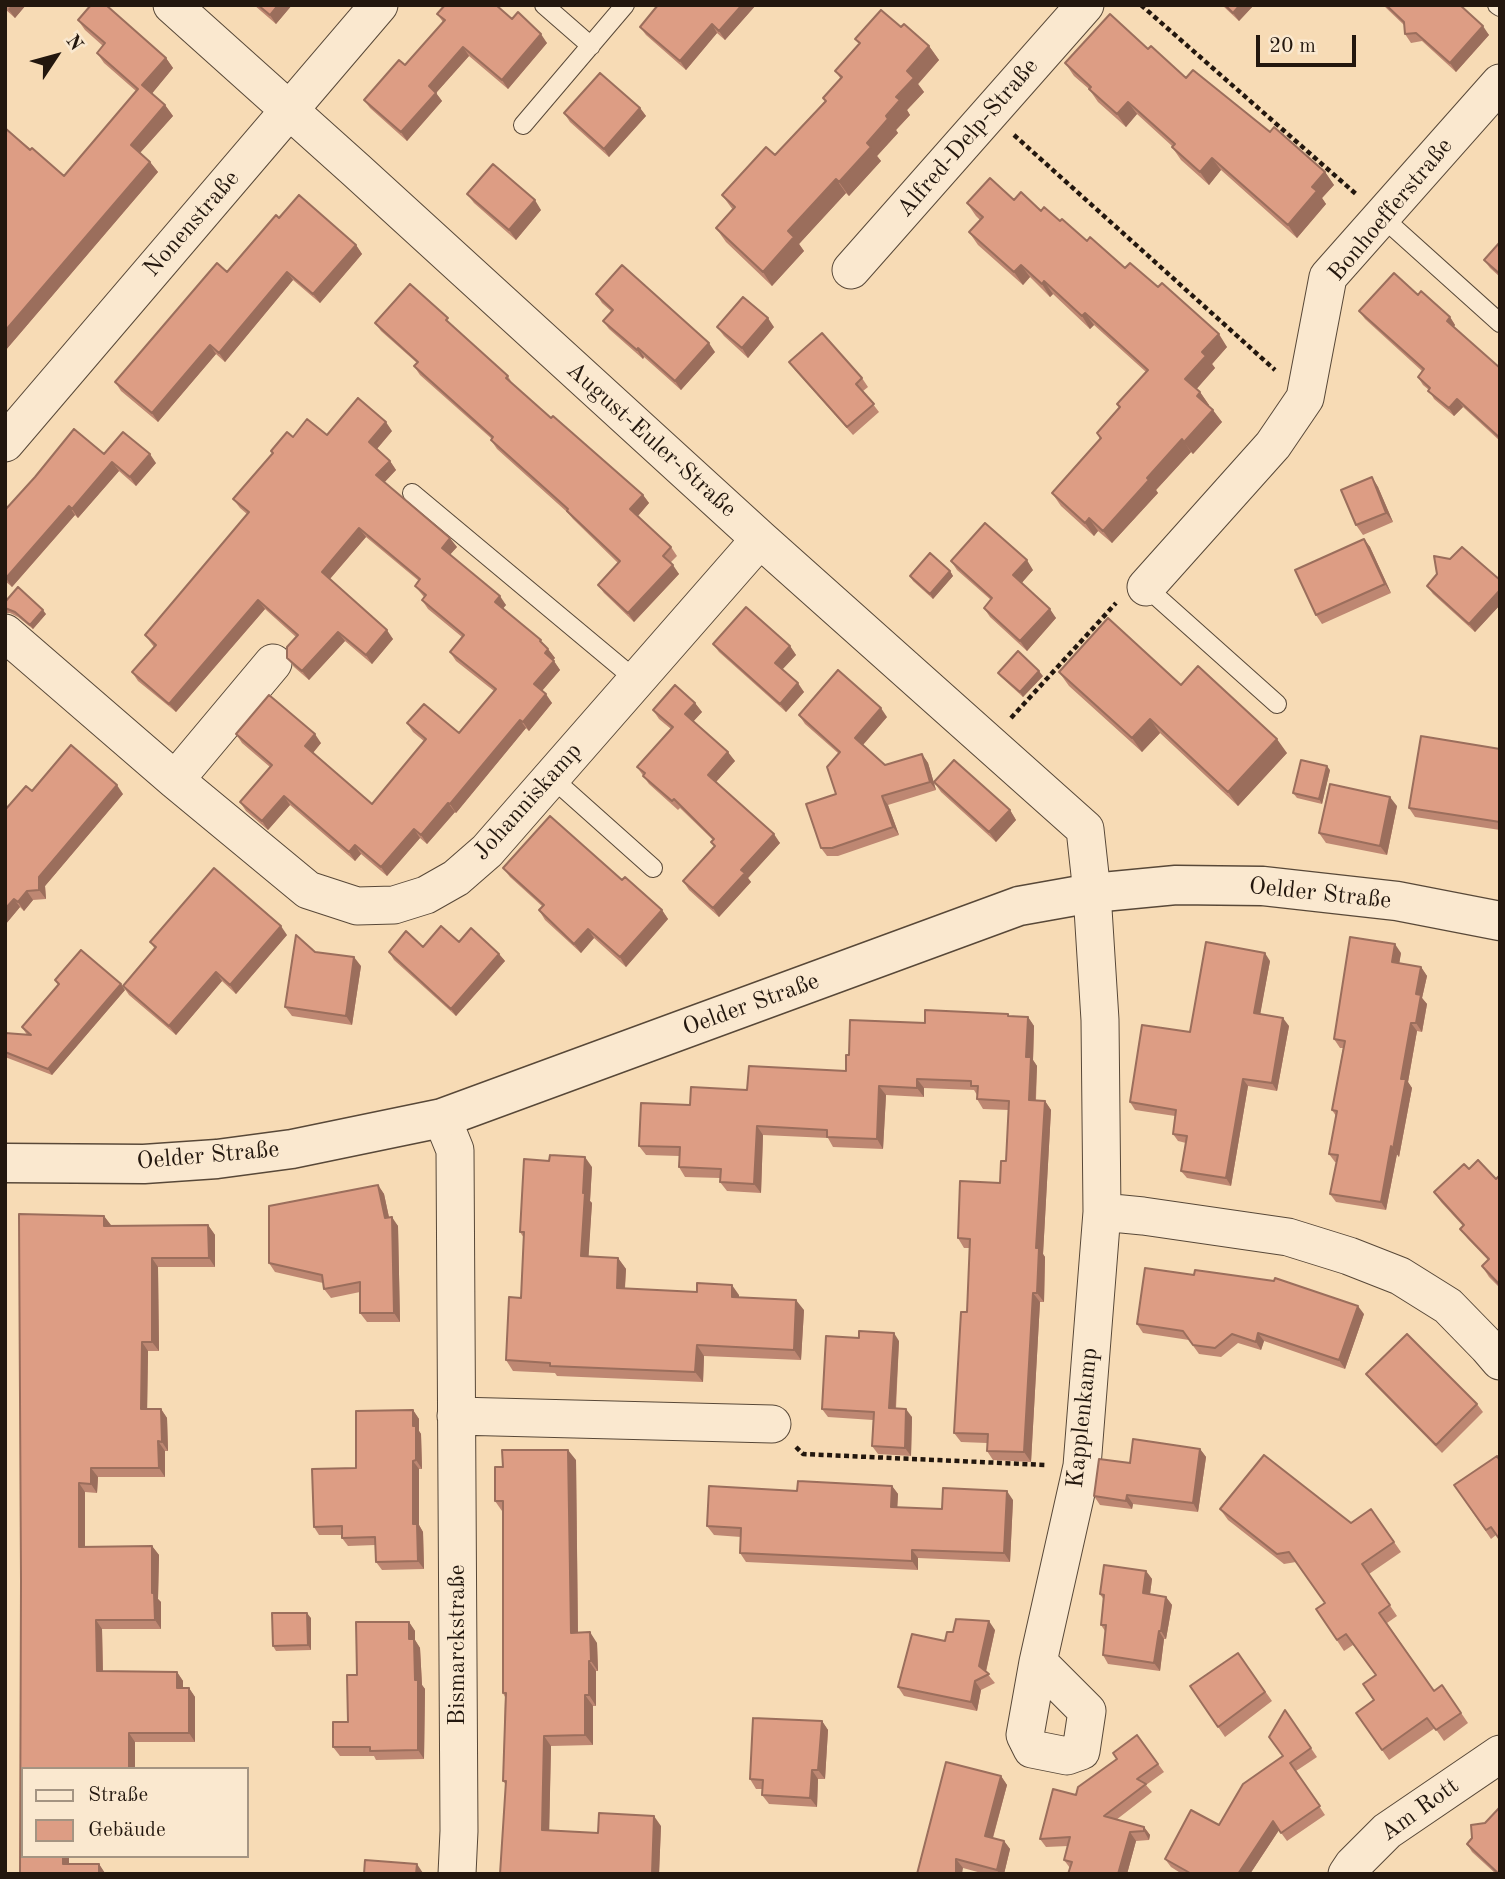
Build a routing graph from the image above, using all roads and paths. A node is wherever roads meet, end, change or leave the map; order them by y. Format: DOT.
graph roads {
  1 [pos="172,5"];
  2 [pos="380,5"];
  3 [pos="544,5"];
  4 [pos="625,5"];
  5 [pos="1085,5"];
  6 [pos="1141,5"];
  7 [pos="591,46"];
  8 [pos="1500,83"];
  9 [pos="290,110"];
  10 [pos="990,113"];
  11 [pos="523,125"];
  12 [pos="1381,216"];
  13 [pos="851,270"];
  14 [pos="1500,323"];
  15 [pos="1306,398"];
  16 [pos="5,443"];
  17 [pos="412,493"];
  18 [pos="760,539"];
  19 [pos="1146,587"];
  20 [pos="5,633"];
  21 [pos="273,663"];
  22 [pos="636,680"];
  23 [pos="1277,704"];
  24 [pos="989,742"];
  25 [pos="551,777"];
  26 [pos="175,780"];
  27 [pos="653,869"];
  28 [pos="1092,893"];
  29 [pos="1500,922"];
  30 [pos="442,1118"];
  31 [pos="5,1163"];
  32 [pos="1102,1212"];
  33 [pos="1500,1361"];
  34 [pos="456,1416"];
  35 [pos="772,1424"];
  36 [pos="1082,1466"];
  37 [pos="1038,1662"];
  38 [pos="1500,1754"];
  39 [pos="457,1874"];
  40 [pos="1347,1874"];
  1 -- 9 [label="street, August-Euler-Straße"];
  2 -- 9 [label="street, Nonenstraße"];
  3 -- 7 [label="lane"];
  4 -- 7 [label="lane"];
  5 -- 10 [label="street, Alfred-Delp-Straße"];
  6 -- 12 [label="path"];
  7 -- 11 [label="lane"];
  8 -- 12 [label="street, Bonhoefferstraße"];
  9 -- 16 [label="street, Nonenstraße"];
  9 -- 18 [label="street, August-Euler-Straße"];
  10 -- 13 [label="street, Alfred-Delp-Straße"];
  10 -- 15 [label="path"];
  12 -- 14 [label="lane"];
  12 -- 15 [label="street, Bonhoefferstraße"];
  15 -- 19 [label="street, Bonhoefferstraße"];
  17 -- 22 [label="lane"];
  18 -- 22 [label="street, Johanniskamp"];
  18 -- 24 [label="street, August-Euler-Straße"];
  19 -- 23 [label="lane"];
  19 -- 24 [label="path"];
  20 -- 26 [label="street, Johanniskamp"];
  21 -- 26 [label="street"];
  22 -- 25 [label="street, Johanniskamp"];
  24 -- 28 [label="street, August-Euler-Straße"];
  25 -- 26 [label="street, Johanniskamp"];
  25 -- 27 [label="lane"];
  28 -- 29 [label="street, Oelder Straße"];
  28 -- 30 [label="street, Oelder Straße"];
  28 -- 32 [label="street, Kapplenkamp"];
  30 -- 31 [label="street, Oelder Straße"];
  30 -- 34 [label="street, Bismarckstraße"];
  32 -- 33 [label="street"];
  32 -- 36 [label="street, Kapplenkamp"];
  34 -- 35 [label="street"];
  34 -- 39 [label="street, Bismarckstraße"];
  35 -- 36 [label="path"];
  36 -- 37 [label="street, Kapplenkamp"];
  38 -- 40 [label="street, Am Rott"];
}
